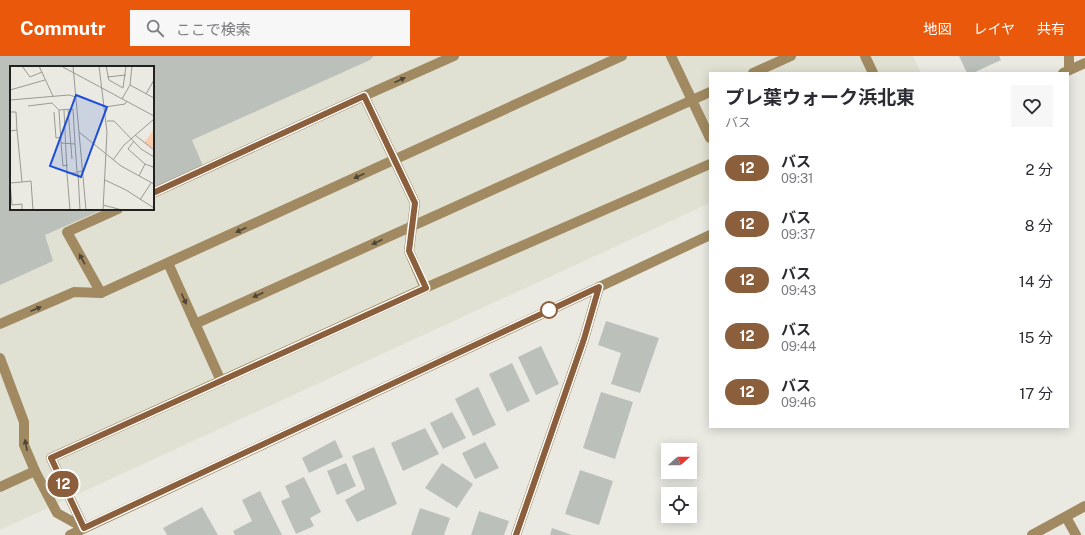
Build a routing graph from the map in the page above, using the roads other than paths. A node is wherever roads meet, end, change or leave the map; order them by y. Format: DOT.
graph roads {
  1 [pos="454,56"];
  2 [pos="622,56"];
  3 [pos="671,56"];
  4 [pos="792,56"];
  5 [pos="865,56"];
  6 [pos="1069,56"];
  7 [pos="440,59"];
  8 [pos="1085,63"];
  9 [pos="755,72"];
  10 [pos="872,72"];
  11 [pos="1066,72"];
  12 [pos="709,92"];
  13 [pos="364,96"];
  14 [pos="692,100"];
  15 [pos="709,136"];
  16 [pos="394,160"];
  17 [pos="709,164"];
  18 [pos="154,193"];
  19 [pos="116,210"];
  20 [pos="412,226"];
  21 [pos="709,235"];
  22 [pos="168,263"];
  23 [pos="599,287"];
  24 [pos="426,288"];
  25 [pos="101,293"];
  26 [pos="0,324"];
  27 [pos="195,324"];
  28 [pos="0,358"];
  29 [pos="220,381"];
  30 [pos="35,471"];
  31 [pos="0,487"];
  32 [pos="1085,506"];
  33 [pos="1066,517"];
  34 [pos="84,528"];
  35 [pos="70,535"];
  36 [pos="516,535"];
  37 [pos="1032,535"];
  38 [pos="1076,535"];
  1 -- 7 [label="street"];
  2 -- 16 [label="street"];
  3 -- 14 [label="street"];
  4 -- 9 [label="street"];
  5 -- 10 [label="street"];
  6 -- 11 [label="street"];
  13 -- 7 [label="street, one-way"];
  8 -- 11 [label="street"];
  12 -- 14 [label="street"];
  13 -- 16 [label="street"];
  13 -- 18 [label="street"];
  14 -- 15 [label="street"];
  14 -- 20 [label="street"];
  16 -- 20 [label="street"];
  16 -- 22 [label="street, one-way"];
  17 -- 24 [label="street"];
  25 -- 19 [label="street, one-way"];
  20 -- 24 [label="street"];
  20 -- 27 [label="street, one-way"];
  21 -- 23 [label="street"];
  22 -- 25 [label="street"];
  22 -- 27 [label="street, one-way"];
  23 -- 34 [label="street"];
  23 -- 36 [label="street"];
  24 -- 29 [label="street"];
  26 -- 25 [label="street, one-way"];
  27 -- 29 [label="street"];
  30 -- 28 [label="street, one-way"];
  29 -- 34 [label="street"];
  30 -- 31 [label="street"];
  30 -- 34 [label="street"];
  32 -- 33 [label="street"];
  33 -- 37 [label="street"];
  33 -- 38 [label="street"];
  34 -- 35 [label="street"];
}
